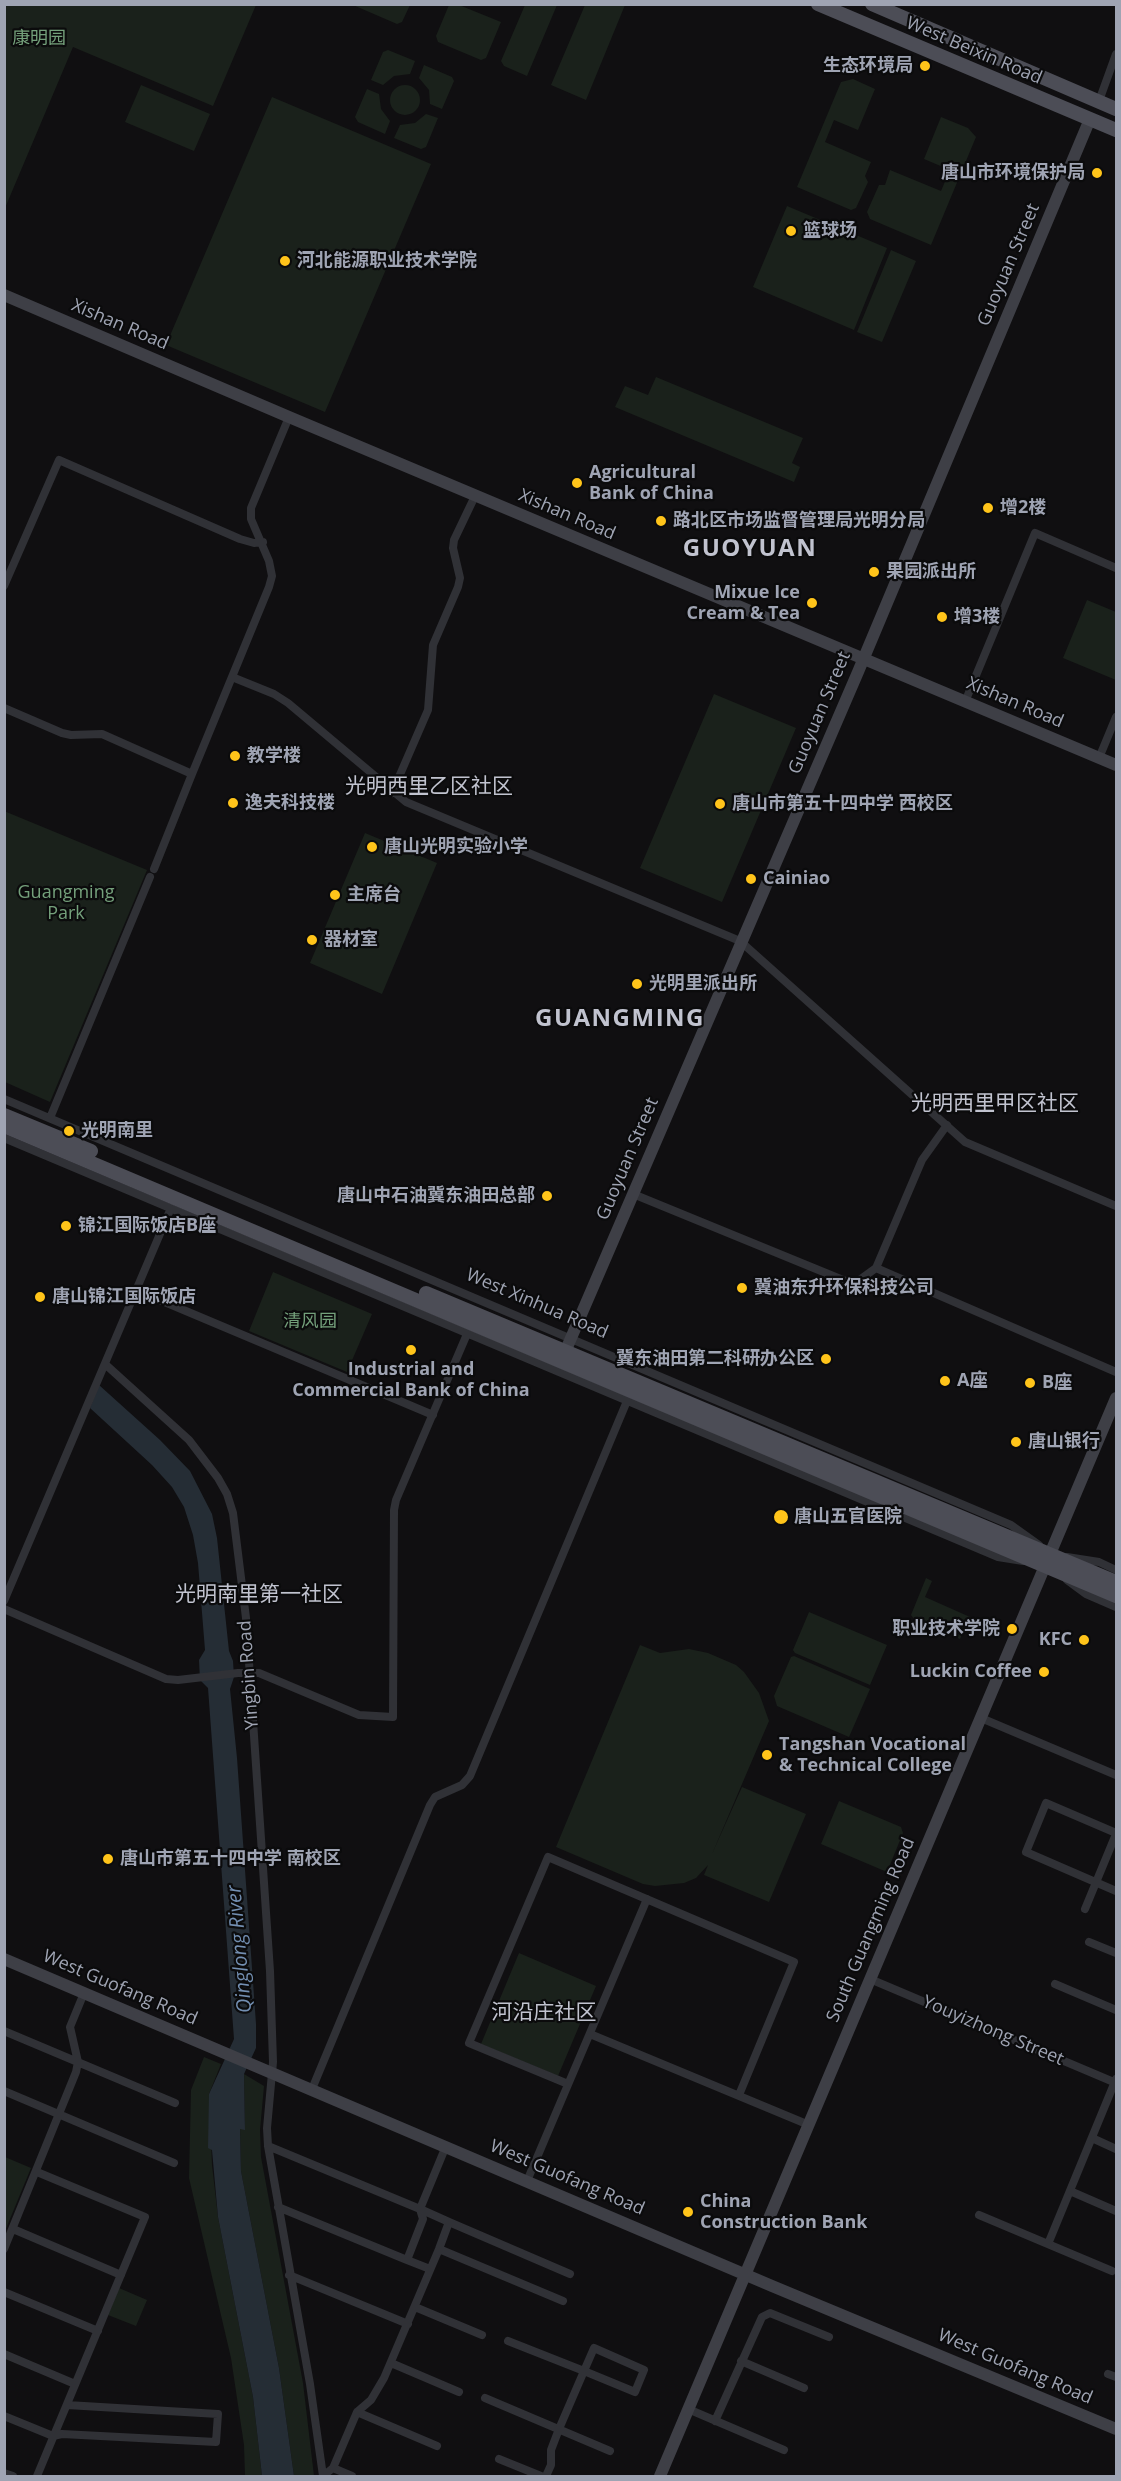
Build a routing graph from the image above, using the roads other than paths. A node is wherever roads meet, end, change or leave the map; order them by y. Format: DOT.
graph roads {
  1 [pos="818,4"];
  2 [pos="872,4"];
  3 [pos="1116,54"];
  4 [pos="1099,101"];
  5 [pos="1116,109"];
  6 [pos="1090,119"];
  7 [pos="1116,130"];
  8 [pos="4,295"];
  9 [pos="289,417"];
  10 [pos="475,496"];
  11 [pos="263,542"];
  12 [pos="1116,568"];
  13 [pos="4,586"];
  14 [pos="863,659"];
  15 [pos="232,677"];
  16 [pos="965,702"];
  17 [pos="4,708"];
  18 [pos="1116,717"];
  19 [pos="1099,758"];
  20 [pos="1116,765"];
  21 [pos="192,774"];
  22 [pos="392,793"];
  23 [pos="740,941"];
  24 [pos="4,1099"];
  25 [pos="4,1115"];
  26 [pos="50,1118"];
  27 [pos="947,1125"];
  28 [pos="4,1126"];
  29 [pos="4,1138"];
  30 [pos="633,1194"];
  31 [pos="1116,1206"];
  32 [pos="171,1208"];
  33 [pos="876,1268"];
  34 [pos="136,1290"];
  35 [pos="467,1334"];
  36 [pos="571,1338"];
  37 [pos="565,1352"];
  38 [pos="105,1364"];
  39 [pos="1116,1372"];
  40 [pos="1116,1398"];
  41 [pos="627,1401"];
  42 [pos="433,1415"];
  43 [pos="1048,1559"];
  44 [pos="1116,1570"];
  45 [pos="1116,1582"];
  46 [pos="1116,1596"];
  47 [pos="4,1601"];
  48 [pos="1116,1607"];
  49 [pos="4,1609"];
  50 [pos="248,1672"];
  51 [pos="981,1718"];
  52 [pos="1116,1775"];
  53 [pos="1116,1834"];
  54 [pos="1096,1882"];
  55 [pos="1116,1891"];
  56 [pos="647,1899"];
  57 [pos="1085,1909"];
  58 [pos="1089,1942"];
  59 [pos="1116,1953"];
  60 [pos="4,1959"];
  61 [pos="870,1979"];
  62 [pos="1055,1984"];
  63 [pos="84,1993"];
  64 [pos="1116,2010"];
  65 [pos="4,2031"];
  66 [pos="590,2034"];
  67 [pos="78,2062"];
  68 [pos="269,2067"];
  69 [pos="1116,2081"];
  70 [pos="568,2084"];
  71 [pos="312,2089"];
  72 [pos="4,2091"];
  73 [pos="739,2096"];
  74 [pos="175,2103"];
  75 [pos="60,2115"];
  76 [pos="809,2125"];
  77 [pos="1092,2138"];
  78 [pos="268,2146"];
  79 [pos="446,2146"];
  80 [pos="1116,2149"];
  81 [pos="174,2163"];
  82 [pos="37,2172"];
  83 [pos="527,2181"];
  84 [pos="1070,2191"];
  85 [pos="278,2207"];
  86 [pos="420,2209"];
  87 [pos="1116,2211"];
  88 [pos="979,2215"];
  89 [pos="448,2222"];
  90 [pos="13,2229"];
  91 [pos="1048,2244"];
  92 [pos="4,2249"];
  93 [pos="439,2249"];
  94 [pos="407,2260"];
  95 [pos="430,2269"];
  96 [pos="1112,2271"];
  97 [pos="747,2273"];
  98 [pos="570,2274"];
  99 [pos="121,2275"];
  100 [pos="289,2275"];
  101 [pos="4,2292"];
  102 [pos="563,2301"];
  103 [pos="415,2307"];
  104 [pos="408,2324"];
  105 [pos="98,2331"];
  106 [pos="483,2336"];
  107 [pos="829,2337"];
  108 [pos="508,2341"];
  109 [pos="4,2354"];
  110 [pos="741,2361"];
  111 [pos="391,2363"];
  112 [pos="584,2371"];
  113 [pos="75,2384"];
  114 [pos="804,2388"];
  115 [pos="459,2392"];
  116 [pos="484,2398"];
  117 [pos="67,2405"];
  118 [pos="688,2409"];
  119 [pos="357,2412"];
  120 [pos="4,2416"];
  121 [pos="715,2421"];
  122 [pos="559,2429"];
  123 [pos="1116,2429"];
  124 [pos="53,2436"];
  125 [pos="436,2446"];
  126 [pos="784,2450"];
  127 [pos="610,2451"];
  128 [pos="499,2459"];
  129 [pos="333,2468"];
  130 [pos="4,2473"];
  131 [pos="13,2476"];
  132 [pos="37,2476"];
  133 [pos="323,2476"];
  134 [pos="352,2476"];
  135 [pos="541,2476"];
  136 [pos="546,2476"];
  137 [pos="660,2476"];
  1 -- 6 [label="main road, West Beixin Road"];
  2 -- 4 [label="main road, West Beixin Road"];
  3 -- 4 [label="street"];
  4 -- 5 [label="main road, West Beixin Road"];
  6 -- 7 [label="main road, West Beixin Road"];
  6 -- 14 [label="street, Guoyuan Street"];
  8 -- 9 [label="street, Xishan Road"];
  9 -- 10 [label="street, Xishan Road"];
  9 -- 11 [label="street"];
  10 -- 14 [label="street, Xishan Road"];
  10 -- 22 [label="street"];
  11 -- 13 [label="street"];
  11 -- 15 [label="street"];
  12 -- 16 [label="street"];
  14 -- 16 [label="street, Xishan Road"];
  14 -- 23 [label="street, Guoyuan Street"];
  15 -- 21 [label="street"];
  15 -- 22 [label="street"];
  16 -- 19 [label="street, Xishan Road"];
  17 -- 21 [label="street"];
  18 -- 19 [label="street"];
  19 -- 20 [label="street, Xishan Road"];
  21 -- 26 [label="street"];
  22 -- 23 [label="street"];
  23 -- 27 [label="street"];
  23 -- 30 [label="street, Guoyuan Street"];
  24 -- 26 [label="street, West Xinhua Road"];
  25 -- 37 [label="main road, West Xinhua Road"];
  26 -- 36 [label="street, West Xinhua Road"];
  27 -- 31 [label="street"];
  27 -- 33 [label="street"];
  28 -- 43 [label="main road, West Xinhua Road"];
  29 -- 32 [label="street, West Xinhua Road"];
  30 -- 33 [label="street"];
  30 -- 36 [label="street, Guoyuan Street"];
  32 -- 34 [label="street"];
  32 -- 35 [label="street, West Xinhua Road"];
  33 -- 39 [label="street"];
  34 -- 38 [label="street"];
  34 -- 42 [label="street"];
  35 -- 41 [label="street, West Xinhua Road"];
  35 -- 42 [label="street"];
  36 -- 37 [label="street, Guoyuan Street"];
  36 -- 43 [label="street, West Xinhua Road"];
  37 -- 43 [label="main road, West Xinhua Road"];
  38 -- 47 [label="street"];
  38 -- 50 [label="street, Yingbin Road"];
  40 -- 43 [label="street, South Guangming Road"];
  41 -- 43 [label="street, West Xinhua Road"];
  41 -- 71 [label="street"];
  42 -- 50 [label="street"];
  43 -- 44 [label="street, West Xinhua Road"];
  43 -- 45 [label="main road, West Xinhua Road"];
  43 -- 46 [label="main road, West Xinhua Road"];
  43 -- 48 [label="street, West Xinhua Road"];
  43 -- 51 [label="street, South Guangming Road"];
  49 -- 50 [label="street"];
  50 -- 68 [label="street, Yingbin Road"];
  51 -- 52 [label="street"];
  51 -- 61 [label="street, South Guangming Road"];
  53 -- 54 [label="street"];
  53 -- 54 [label="street"];
  54 -- 55 [label="street"];
  54 -- 57 [label="street"];
  56 -- 66 [label="street"];
  56 -- 70 [label="street"];
  56 -- 73 [label="street"];
  58 -- 59 [label="street"];
  60 -- 63 [label="street, West Guofang Road"];
  61 -- 69 [label="street, Youyizhong Street"];
  61 -- 76 [label="street, South Guangming Road"];
  62 -- 64 [label="street"];
  63 -- 67 [label="street"];
  63 -- 68 [label="street, West Guofang Road"];
  65 -- 67 [label="street"];
  66 -- 70 [label="street"];
  66 -- 73 [label="street"];
  67 -- 74 [label="street"];
  67 -- 75 [label="street"];
  68 -- 71 [label="street, West Guofang Road"];
  68 -- 78 [label="street, Yingbin Road"];
  69 -- 77 [label="street"];
  70 -- 83 [label="street"];
  71 -- 79 [label="street, West Guofang Road"];
  72 -- 75 [label="street"];
  73 -- 76 [label="street"];
  75 -- 81 [label="street"];
  75 -- 82 [label="street"];
  76 -- 97 [label="street, South Guangming Road"];
  77 -- 80 [label="street"];
  77 -- 84 [label="street"];
  78 -- 85 [label="street, Yingbin Road"];
  78 -- 86 [label="street"];
  79 -- 83 [label="street, West Guofang Road"];
  79 -- 86 [label="street"];
  82 -- 90 [label="street"];
  82 -- 99 [label="street"];
  83 -- 97 [label="street, West Guofang Road"];
  84 -- 87 [label="street"];
  84 -- 91 [label="street"];
  85 -- 94 [label="street"];
  85 -- 100 [label="street, Yingbin Road"];
  86 -- 89 [label="street"];
  86 -- 94 [label="street"];
  88 -- 91 [label="street"];
  89 -- 93 [label="street"];
  89 -- 98 [label="street"];
  90 -- 92 [label="street"];
  90 -- 99 [label="street"];
  91 -- 96 [label="street"];
  93 -- 95 [label="street"];
  93 -- 102 [label="street"];
  94 -- 95 [label="street"];
  95 -- 103 [label="street"];
  97 -- 118 [label="street, South Guangming Road"];
  97 -- 123 [label="street, West Guofang Road"];
  99 -- 105 [label="street"];
  100 -- 104 [label="street"];
  100 -- 133 [label="street, Yingbin Road"];
  101 -- 105 [label="street"];
  103 -- 104 [label="street"];
  103 -- 106 [label="street"];
  104 -- 111 [label="street"];
  105 -- 113 [label="street"];
  107 -- 110 [label="street"];
  108 -- 112 [label="street"];
  109 -- 113 [label="street"];
  110 -- 114 [label="street"];
  110 -- 121 [label="street"];
  111 -- 115 [label="street"];
  111 -- 119 [label="street"];
  112 -- 112 [label="street"];
  112 -- 122 [label="street"];
  113 -- 117 [label="street"];
  116 -- 122 [label="street"];
  117 -- 124 [label="street"];
  117 -- 124 [label="street"];
  118 -- 121 [label="street"];
  118 -- 137 [label="street, South Guangming Road"];
  119 -- 125 [label="street"];
  119 -- 129 [label="street"];
  120 -- 124 [label="street"];
  121 -- 126 [label="street"];
  122 -- 127 [label="street"];
  122 -- 136 [label="street"];
  124 -- 132 [label="street"];
  128 -- 135 [label="street"];
  129 -- 133 [label="street"];
  129 -- 134 [label="street"];
  130 -- 131 [label="street"];
}
